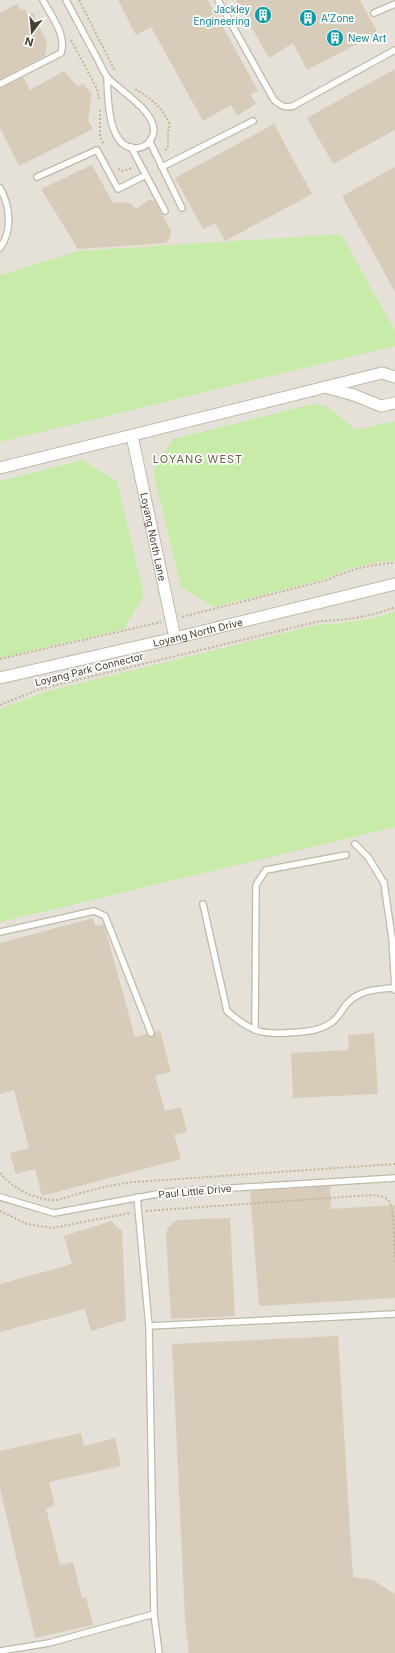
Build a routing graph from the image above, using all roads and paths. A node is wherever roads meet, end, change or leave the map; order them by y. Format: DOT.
graph roads {
  1 [pos="43,0"];
  2 [pos="66,0"];
  3 [pos="80,0"];
  4 [pos="218,0"];
  5 [pos="395,4"];
  6 [pos="374,13"];
  7 [pos="71,39"];
  8 [pos="395,50"];
  9 [pos="116,74"];
  10 [pos="107,77"];
  11 [pos="0,84"];
  12 [pos="133,87"];
  13 [pos="253,121"];
  14 [pos="150,142"];
  15 [pos="131,147"];
  16 [pos="105,148"];
  17 [pos="157,157"];
  18 [pos="140,164"];
  19 [pos="114,165"];
  20 [pos="162,167"];
  21 [pos="146,175"];
  22 [pos="37,177"];
  23 [pos="0,188"];
  24 [pos="182,208"];
  25 [pos="165,211"];
  26 [pos="0,248"];
  27 [pos="395,377"];
  28 [pos="322,386"];
  29 [pos="395,402"];
  30 [pos="132,436"];
  31 [pos="0,468"];
  32 [pos="395,563"];
  33 [pos="395,584"];
  34 [pos="395,607"];
  35 [pos="171,620"];
  36 [pos="175,638"];
  37 [pos="0,659"];
  38 [pos="0,678"];
  39 [pos="0,705"];
  40 [pos="355,844"];
  41 [pos="346,855"];
  42 [pos="203,904"];
  43 [pos="0,932"];
  44 [pos="395,989"];
  45 [pos="255,1030"];
  46 [pos="151,1033"];
  47 [pos="395,1164"];
  48 [pos="0,1173"];
  49 [pos="395,1178"];
  50 [pos="0,1197"];
  51 [pos="137,1197"];
  52 [pos="138,1211"];
  53 [pos="395,1263"];
  54 [pos="395,1314"];
  55 [pos="148,1326"];
  56 [pos="154,1614"];
  57 [pos="0,1651"];
  58 [pos="159,1653"];
  1 -- 11 [label="lane"];
  2 -- 10 [label="lane"];
  3 -- 9 [label="path"];
  4 -- 8 [label="lane"];
  5 -- 6 [label="lane"];
  7 -- 16 [label="path"];
  10 -- 14 [label="lane"];
  10 -- 15 [label="lane"];
  12 -- 17 [label="path"];
  13 -- 20 [label="lane"];
  14 -- 15 [label="lane"];
  14 -- 17 [label="lane"];
  15 -- 18 [label="lane"];
  17 -- 20 [label="lane"];
  18 -- 19 [label="path"];
  18 -- 21 [label="lane"];
  20 -- 24 [label="lane"];
  21 -- 22 [label="lane"];
  21 -- 25 [label="lane"];
  23 -- 26 [label="lane"];
  27 -- 28 [label="street"];
  28 -- 29 [label="street"];
  28 -- 30 [label="street"];
  30 -- 31 [label="street"];
  30 -- 35 [label="street, Loyang North Lane"];
  32 -- 35 [label="path"];
  33 -- 36 [label="street, Loyang North Drive"];
  34 -- 39 [label="path, Loyang Park Connector"];
  35 -- 36 [label="street, Loyang North Lane"];
  35 -- 37 [label="path"];
  36 -- 38 [label="street, Loyang North Drive"];
  40 -- 44 [label="lane"];
  41 -- 45 [label="lane"];
  42 -- 45 [label="lane"];
  43 -- 46 [label="lane"];
  44 -- 45 [label="lane"];
  47 -- 48 [label="path"];
  49 -- 51 [label="lane, Paul Little Drive"];
  50 -- 51 [label="lane, Paul Little Drive"];
  51 -- 52 [label="lane"];
  52 -- 53 [label="path"];
  52 -- 55 [label="lane"];
  54 -- 55 [label="lane"];
  55 -- 56 [label="lane"];
  56 -- 57 [label="lane"];
  56 -- 58 [label="lane"];
}
